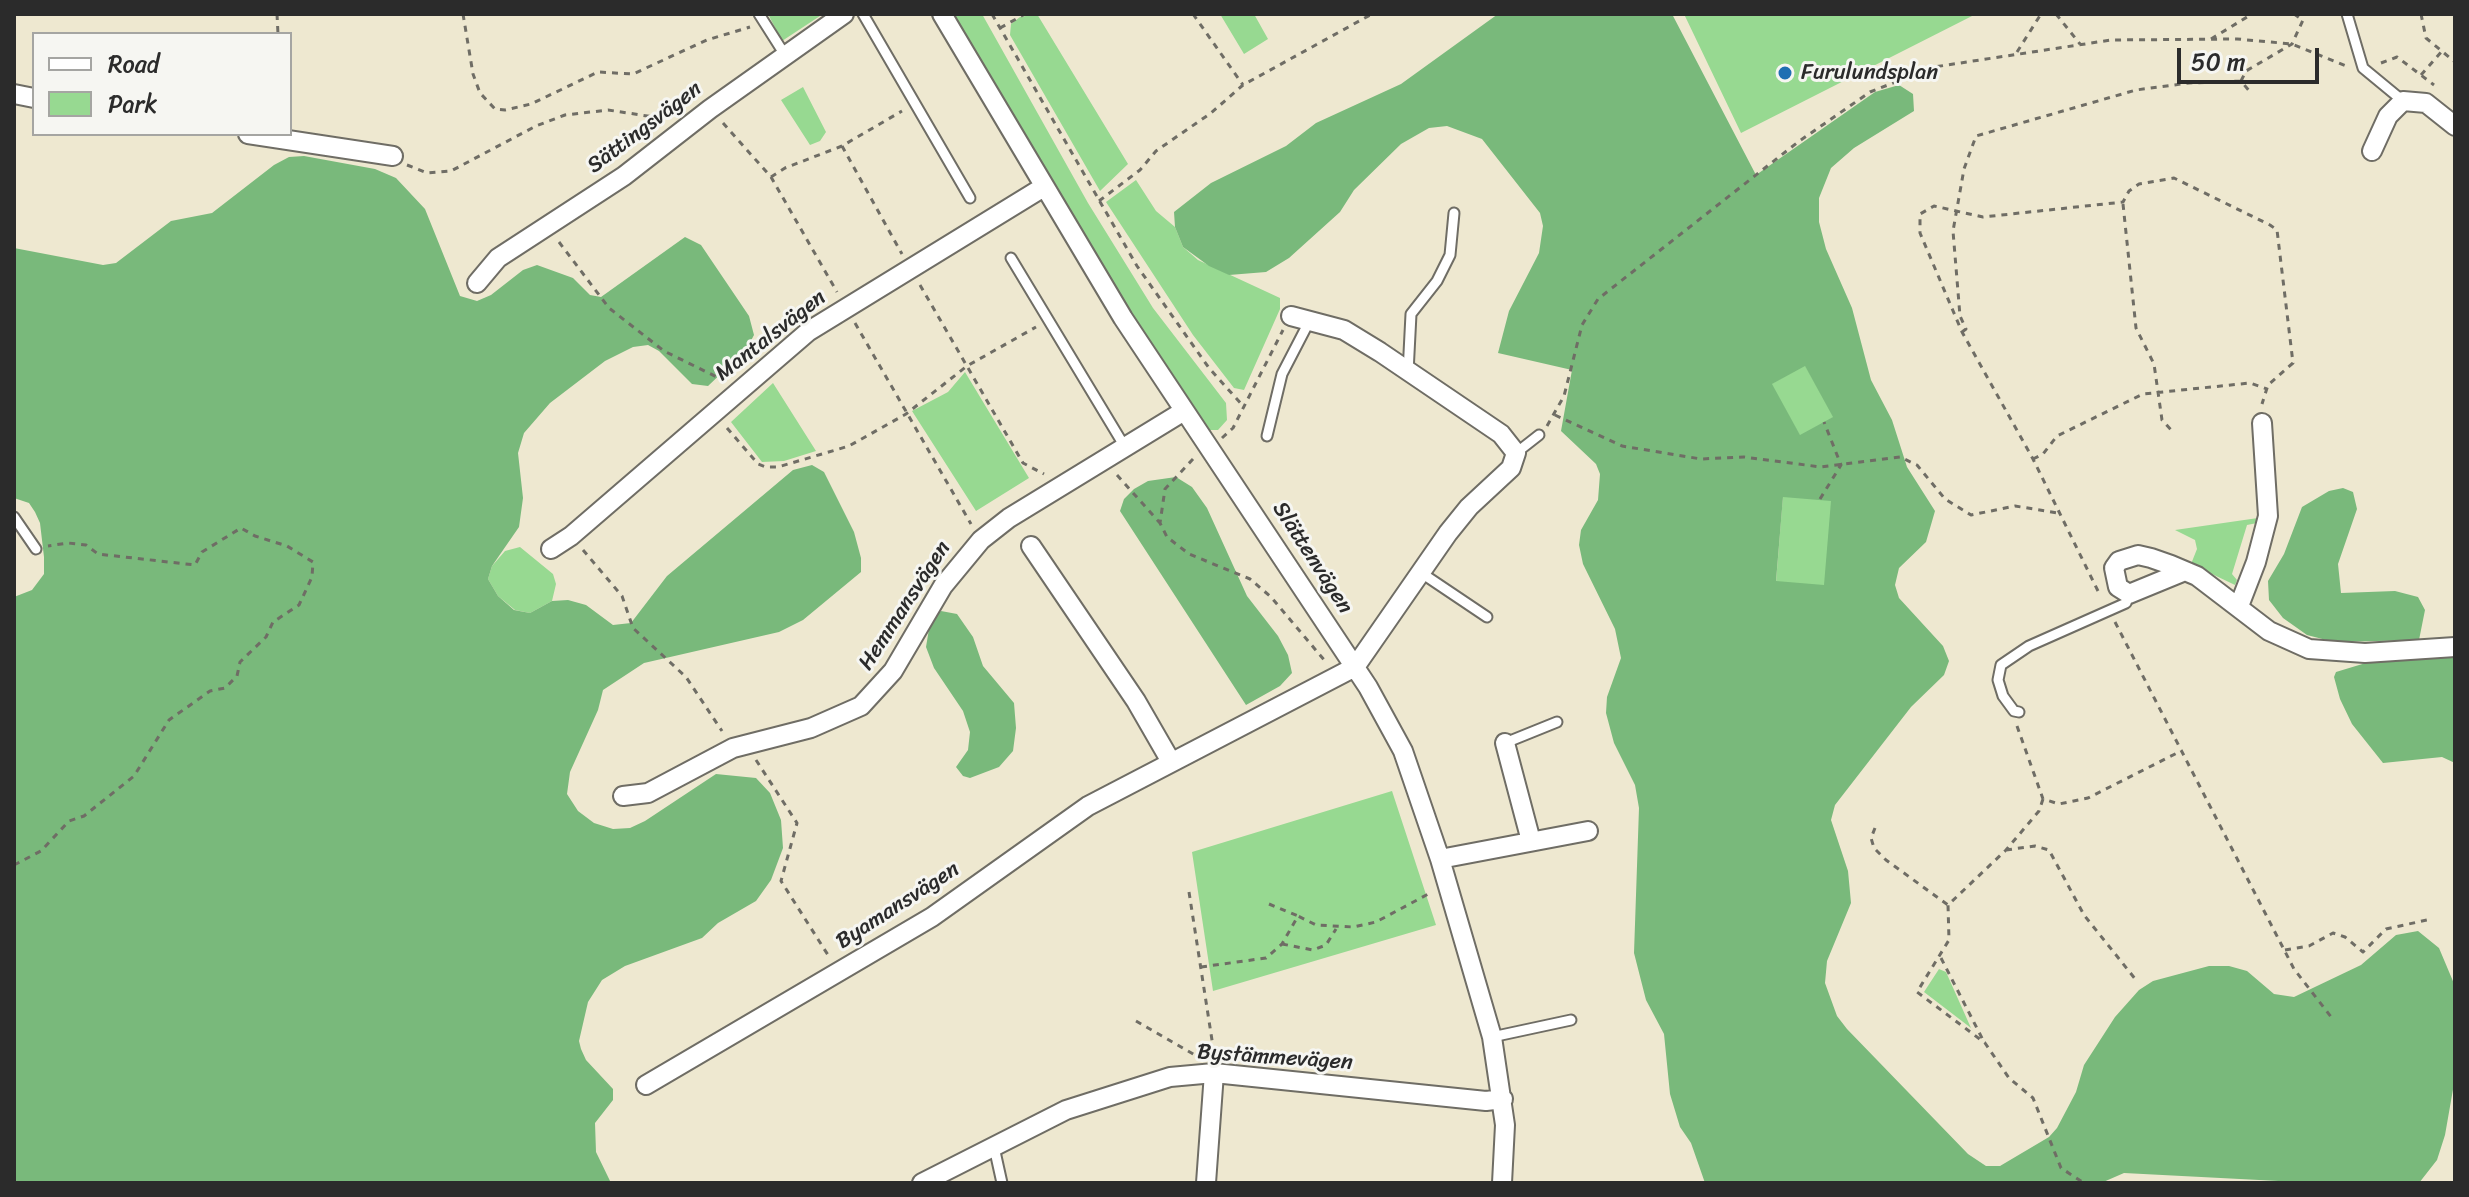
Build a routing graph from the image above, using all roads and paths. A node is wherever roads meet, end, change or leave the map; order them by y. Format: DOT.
graph roads {
  1 [pos="463,14"];
  2 [pos="759,14"];
  3 [pos="844,14"];
  4 [pos="863,14"];
  5 [pos="942,14"];
  6 [pos="992,14"];
  7 [pos="1025,14"];
  8 [pos="1193,14"];
  9 [pos="1372,14"];
  10 [pos="2041,14"];
  11 [pos="2056,14"];
  12 [pos="2252,14"];
  13 [pos="2294,14"];
  14 [pos="2347,14"];
  15 [pos="2421,14"];
  16 [pos="765,26"];
  17 [pos="1000,29"];
  18 [pos="2210,40"];
  19 [pos="2080,44"];
  20 [pos="2292,44"];
  21 [pos="2442,51"];
  22 [pos="2017,52"];
  23 [pos="785,55"];
  24 [pos="2455,62"];
  25 [pos="2363,68"];
  26 [pos="2421,75"];
  27 [pos="2241,81"];
  28 [pos="1243,85"];
  29 [pos="2251,93"];
  30 [pos="2444,94"];
  31 [pos="2403,101"];
  32 [pos="915,103"];
  33 [pos="2453,119"];
  34 [pos="681,131"];
  35 [pos="261,136"];
  36 [pos="842,146"];
  37 [pos="2372,151"];
  38 [pos="393,156"];
  39 [pos="771,177"];
  40 [pos="1042,188"];
  41 [pos="970,198"];
  42 [pos="1098,201"];
  43 [pos="2123,202"];
  44 [pos="1454,213"];
  45 [pos="1957,213"];
  46 [pos="548,226"];
  47 [pos="1011,258"];
  48 [pos="910,268"];
  49 [pos="477,283"];
  50 [pos="1291,316"];
  51 [pos="1311,319"];
  52 [pos="1047,321"];
  53 [pos="1962,332"];
  54 [pos="967,366"];
  55 [pos="1408,373"];
  56 [pos="741,388"];
  57 [pos="2267,389"];
  58 [pos="2158,393"];
  59 [pos="1244,407"];
  60 [pos="1184,411"];
  61 [pos="713,413"];
  62 [pos="1555,415"];
  63 [pos="1824,422"];
  64 [pos="2262,423"];
  65 [pos="2174,433"];
  66 [pos="1539,435"];
  67 [pos="1267,436"];
  68 [pos="1219,440"];
  69 [pos="1125,448"];
  70 [pos="1516,453"];
  71 [pos="1196,457"];
  72 [pos="2033,459"];
  73 [pos="1103,461"];
  74 [pos="1841,465"];
  75 [pos="1064,484"];
  76 [pos="1820,499"];
  77 [pos="2058,513"];
  78 [pos="14,517"];
  79 [pos="1160,523"];
  80 [pos="571,536"];
  81 [pos="1031,546"];
  82 [pos="36,549"];
  83 [pos="551,549"];
  84 [pos="2185,571"];
  85 [pos="1420,572"];
  86 [pos="2129,594"];
  87 [pos="2239,606"];
  88 [pos="2109,610"];
  89 [pos="1487,617"];
  90 [pos="2455,647"];
  91 [pos="1347,672"];
  92 [pos="2019,712"];
  93 [pos="1557,722"];
  94 [pos="1505,743"];
  95 [pos="739,746"];
  96 [pos="2181,751"];
  97 [pos="1170,760"];
  98 [pos="623,796"];
  99 [pos="2043,799"];
  100 [pos="1875,828"];
  101 [pos="1588,831"];
  102 [pos="1531,841"];
  103 [pos="2006,850"];
  104 [pos="1440,859"];
  105 [pos="14,865"];
  106 [pos="1429,878"];
  107 [pos="1189,892"];
  108 [pos="1433,892"];
  109 [pos="1437,903"];
  110 [pos="1269,904"];
  111 [pos="1948,905"];
  112 [pos="1298,916"];
  113 [pos="2427,920"];
  114 [pos="1336,929"];
  115 [pos="1282,944"];
  116 [pos="2285,950"];
  117 [pos="1941,957"];
  118 [pos="1201,967"];
  119 [pos="839,973"];
  120 [pos="2136,980"];
  121 [pos="2332,1018"];
  122 [pos="1571,1020"];
  123 [pos="1136,1021"];
  124 [pos="1492,1037"];
  125 [pos="1985,1043"];
  126 [pos="1214,1070"];
  127 [pos="646,1085"];
  128 [pos="1503,1099"];
  129 [pos="994,1147"];
  130 [pos="922,1183"];
  131 [pos="1002,1183"];
  132 [pos="1206,1183"];
  133 [pos="1502,1183"];
  134 [pos="2084,1183"];
  1 -- 16 [label="path"];
  2 -- 16 [label="lane"];
  3 -- 23 [label="street, Sättingsvägen"];
  4 -- 32 [label="lane"];
  5 -- 40 [label="street, Slättenvägen"];
  6 -- 17 [label="path"];
  7 -- 17 [label="path"];
  8 -- 28 [label="path"];
  9 -- 28 [label="path"];
  10 -- 22 [label="path"];
  11 -- 19 [label="path"];
  12 -- 18 [label="path"];
  13 -- 20 [label="path"];
  14 -- 25 [label="lane"];
  15 -- 21 [label="path"];
  16 -- 23 [label="lane"];
  17 -- 42 [label="path"];
  18 -- 19 [label="path"];
  18 -- 20 [label="path"];
  19 -- 22 [label="path"];
  20 -- 25 [label="path"];
  20 -- 27 [label="path"];
  21 -- 24 [label="path"];
  21 -- 26 [label="path"];
  22 -- 62 [label="path"];
  23 -- 34 [label="street, Sättingsvägen"];
  25 -- 26 [label="path"];
  25 -- 31 [label="lane"];
  26 -- 30 [label="path"];
  27 -- 29 [label="path"];
  27 -- 45 [label="path"];
  28 -- 42 [label="path"];
  31 -- 33 [label="street"];
  31 -- 37 [label="street"];
  32 -- 36 [label="path"];
  32 -- 41 [label="lane"];
  34 -- 38 [label="path"];
  34 -- 46 [label="street, Sättingsvägen"];
  35 -- 38 [label="street"];
  36 -- 39 [label="path"];
  36 -- 48 [label="path"];
  40 -- 48 [label="street, Mantalsvägen"];
  40 -- 60 [label="street, Slättenvägen"];
  42 -- 59 [label="path"];
  43 -- 45 [label="path"];
  43 -- 57 [label="path"];
  43 -- 58 [label="path"];
  44 -- 55 [label="lane"];
  45 -- 53 [label="path"];
  45 -- 53 [label="path"];
  46 -- 49 [label="street, Sättingsvägen"];
  46 -- 56 [label="path"];
  47 -- 52 [label="lane"];
  48 -- 54 [label="path"];
  48 -- 56 [label="street, Mantalsvägen"];
  50 -- 51 [label="street"];
  50 -- 59 [label="path"];
  51 -- 55 [label="street"];
  51 -- 67 [label="lane"];
  52 -- 54 [label="path"];
  52 -- 69 [label="lane"];
  53 -- 72 [label="path"];
  54 -- 61 [label="path"];
  54 -- 75 [label="path"];
  55 -- 70 [label="street"];
  56 -- 61 [label="street, Mantalsvägen"];
  57 -- 58 [label="path"];
  57 -- 64 [label="path"];
  58 -- 65 [label="path"];
  58 -- 72 [label="path"];
  59 -- 68 [label="path"];
  60 -- 69 [label="street, Hemmansvägen"];
  60 -- 91 [label="street, Slättenvägen"];
  61 -- 80 [label="street, Mantalsvägen"];
  62 -- 66 [label="path"];
  62 -- 74 [label="path"];
  63 -- 74 [label="path"];
  64 -- 87 [label="street"];
  66 -- 70 [label="lane"];
  69 -- 73 [label="street, Hemmansvägen"];
  70 -- 85 [label="street"];
  71 -- 79 [label="path"];
  72 -- 77 [label="path"];
  73 -- 75 [label="street, Hemmansvägen"];
  73 -- 79 [label="path"];
  74 -- 76 [label="path"];
  74 -- 77 [label="path"];
  75 -- 95 [label="street, Hemmansvägen"];
  77 -- 88 [label="path"];
  78 -- 82 [label="lane"];
  79 -- 91 [label="path"];
  80 -- 83 [label="street, Mantalsvägen"];
  80 -- 95 [label="path"];
  81 -- 97 [label="street"];
  82 -- 105 [label="path"];
  84 -- 86 [label="street"];
  84 -- 86 [label="street"];
  84 -- 87 [label="street"];
  85 -- 89 [label="lane"];
  85 -- 91 [label="street"];
  86 -- 88 [label="lane"];
  87 -- 90 [label="street"];
  88 -- 92 [label="lane"];
  88 -- 96 [label="path"];
  91 -- 97 [label="street, Byamansvägen"];
  91 -- 104 [label="street, Slättenvägen"];
  92 -- 99 [label="path"];
  93 -- 94 [label="lane"];
  94 -- 102 [label="street"];
  95 -- 98 [label="street, Hemmansvägen"];
  95 -- 119 [label="path"];
  96 -- 99 [label="path"];
  96 -- 116 [label="path"];
  97 -- 119 [label="street, Byamansvägen"];
  99 -- 103 [label="path"];
  100 -- 111 [label="path"];
  101 -- 102 [label="street"];
  102 -- 104 [label="street"];
  103 -- 111 [label="path"];
  103 -- 120 [label="path"];
  104 -- 124 [label="street, Slättenvägen"];
  106 -- 108 [label="path"];
  107 -- 118 [label="path"];
  108 -- 109 [label="path"];
  108 -- 114 [label="path"];
  110 -- 112 [label="path"];
  111 -- 117 [label="path"];
  112 -- 114 [label="path"];
  112 -- 115 [label="path"];
  113 -- 116 [label="path"];
  114 -- 115 [label="path"];
  115 -- 118 [label="path"];
  116 -- 121 [label="path"];
  117 -- 125 [label="path"];
  117 -- 125 [label="path"];
  118 -- 126 [label="path"];
  119 -- 127 [label="street, Byamansvägen"];
  122 -- 124 [label="lane"];
  123 -- 126 [label="path"];
  124 -- 128 [label="street, Slättenvägen"];
  125 -- 134 [label="path"];
  126 -- 128 [label="street, Bystämmevägen"];
  126 -- 129 [label="street, Bystämmevägen"];
  126 -- 132 [label="street"];
  128 -- 133 [label="street, Slättenvägen"];
  129 -- 130 [label="street, Bystämmevägen"];
  129 -- 131 [label="lane"];
}
